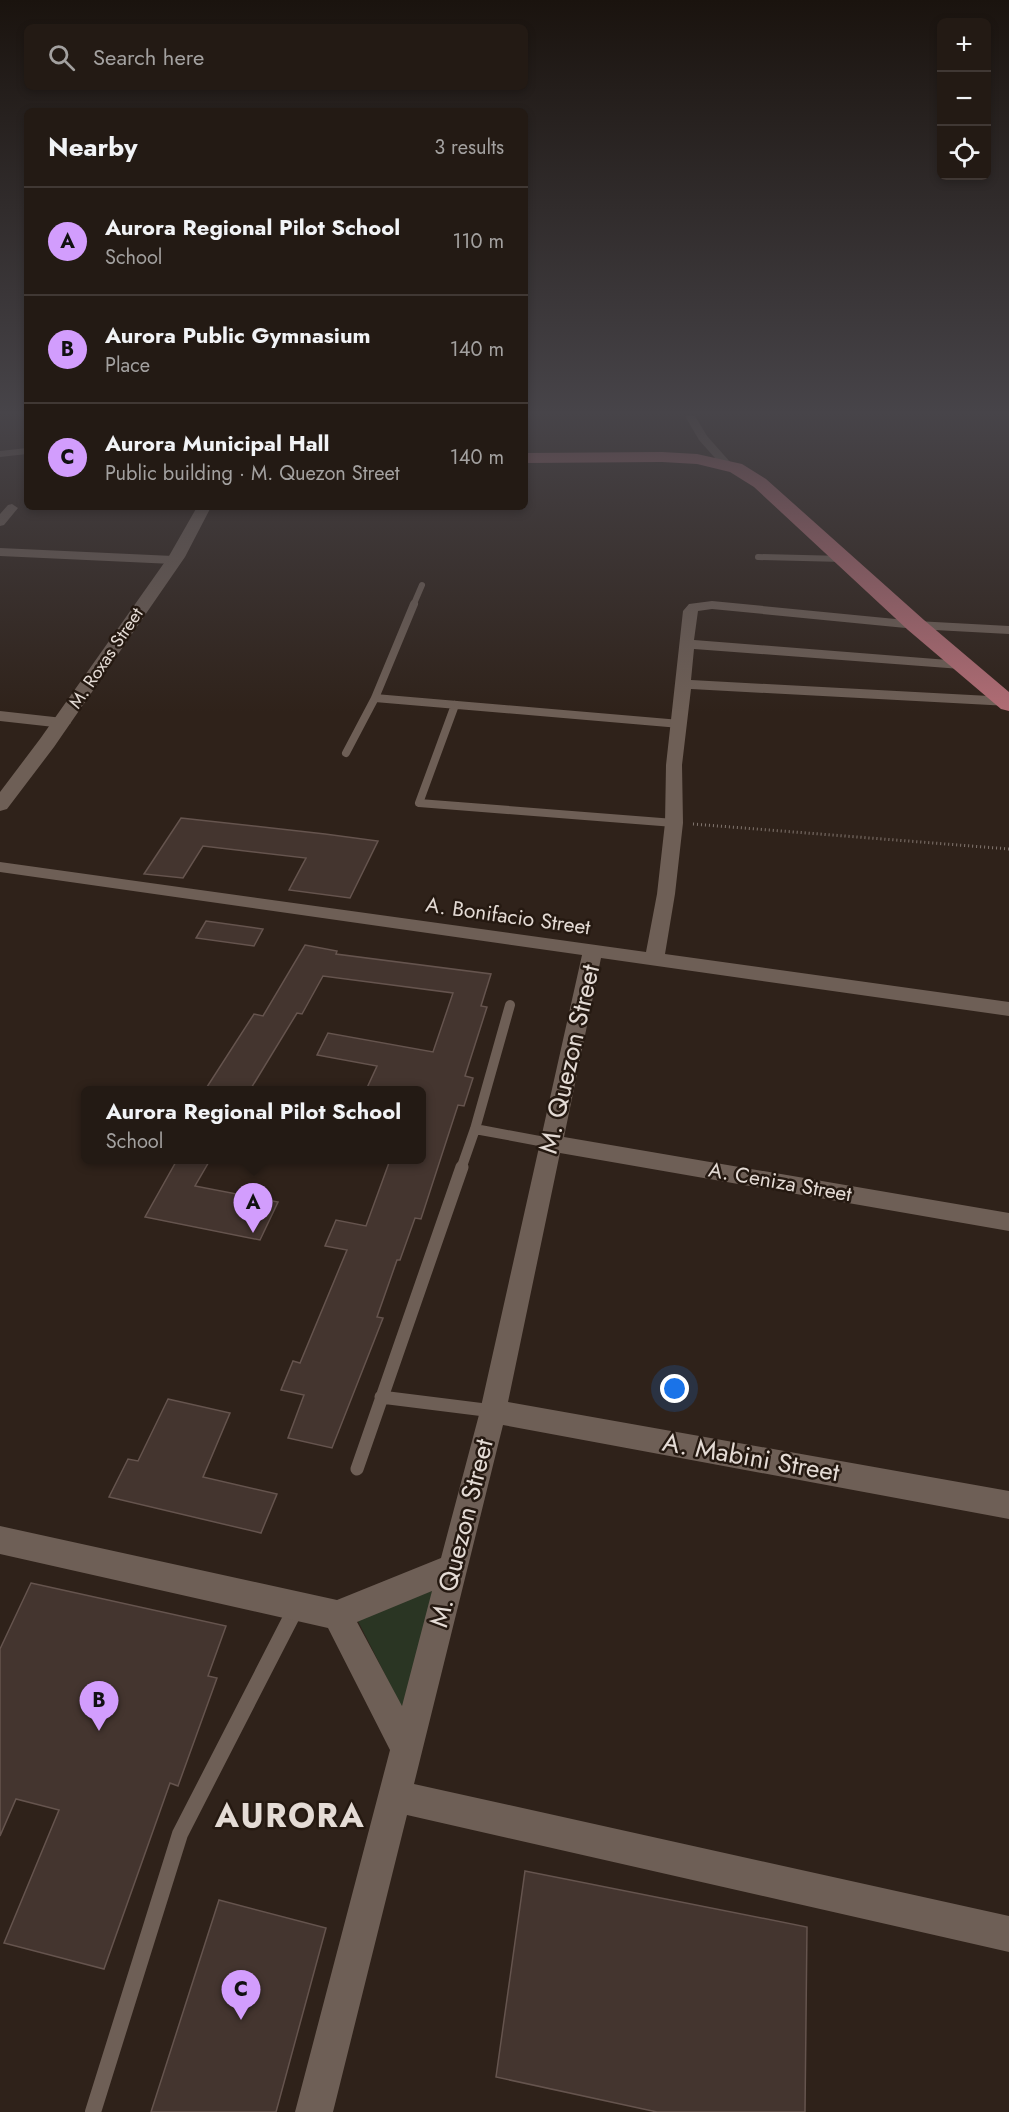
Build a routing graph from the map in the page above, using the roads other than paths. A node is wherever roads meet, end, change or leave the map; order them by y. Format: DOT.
graph roads {
  1 [pos="200,515"];
  2 [pos="795,515"];
  3 [pos="0,552"];
  4 [pos="758,556"];
  5 [pos="844,559"];
  6 [pos="173,560"];
  7 [pos="422,585"];
  8 [pos="916,625"];
  9 [pos="1009,630"];
  10 [pos="686,644"];
  11 [pos="961,665"];
  12 [pos="683,684"];
  13 [pos="375,698"];
  14 [pos="1008,703"];
  15 [pos="455,705"];
  16 [pos="0,716"];
  17 [pos="63,723"];
  18 [pos="680,724"];
  19 [pos="346,753"];
  20 [pos="0,805"];
  21 [pos="674,823"];
  22 [pos="0,867"];
  23 [pos="593,951"];
  24 [pos="654,958"];
  25 [pos="510,1005"];
  26 [pos="1009,1009"];
  27 [pos="475,1129"];
  28 [pos="550,1143"];
  29 [pos="1009,1222"];
  30 [pos="381,1397"];
  31 [pos="492,1411"];
  32 [pos="357,1469"];
  33 [pos="1009,1505"];
  34 [pos="0,1540"];
  35 [pos="452,1568"];
  36 [pos="297,1606"];
  37 [pos="337,1615"];
  38 [pos="407,1749"];
  39 [pos="395,1796"];
  40 [pos="1009,1934"];
  41 [pos="93,2112"];
  42 [pos="314,2112"];
  1 -- 6 [label="street, M. Roxas Street"];
  2 -- 5 [label="highway"];
  3 -- 6 [label="street"];
  4 -- 5 [label="lane"];
  5 -- 8 [label="highway"];
  6 -- 17 [label="street, M. Roxas Street"];
  7 -- 13 [label="lane"];
  8 -- 9 [label="street"];
  8 -- 10 [label="street"];
  8 -- 11 [label="highway"];
  10 -- 11 [label="street"];
  10 -- 12 [label="street"];
  11 -- 14 [label="highway"];
  12 -- 14 [label="street"];
  12 -- 18 [label="street"];
  13 -- 15 [label="lane"];
  13 -- 19 [label="lane"];
  15 -- 18 [label="lane"];
  15 -- 21 [label="lane"];
  16 -- 17 [label="street"];
  17 -- 20 [label="street, M. Roxas Street"];
  18 -- 21 [label="street"];
  21 -- 24 [label="street"];
  22 -- 23 [label="street, A. Bonifacio Street"];
  23 -- 24 [label="street, A. Bonifacio Street"];
  23 -- 28 [label="street, M. Quezon Street"];
  24 -- 26 [label="street, A. Bonifacio Street"];
  25 -- 27 [label="lane"];
  27 -- 28 [label="lane"];
  27 -- 30 [label="lane"];
  28 -- 29 [label="street, A. Ceniza Street"];
  28 -- 31 [label="street, M. Quezon Street"];
  30 -- 31 [label="lane"];
  30 -- 32 [label="lane"];
  31 -- 33 [label="street, A. Mabini Street"];
  31 -- 35 [label="street, M. Quezon Street"];
  34 -- 36 [label="street"];
  35 -- 37 [label="street"];
  35 -- 38 [label="street, M. Quezon Street"];
  36 -- 37 [label="street"];
  36 -- 41 [label="lane"];
  37 -- 38 [label="street"];
  38 -- 39 [label="street, M. Quezon Street"];
  39 -- 40 [label="street"];
  39 -- 42 [label="street, M. Quezon Street"];
}
